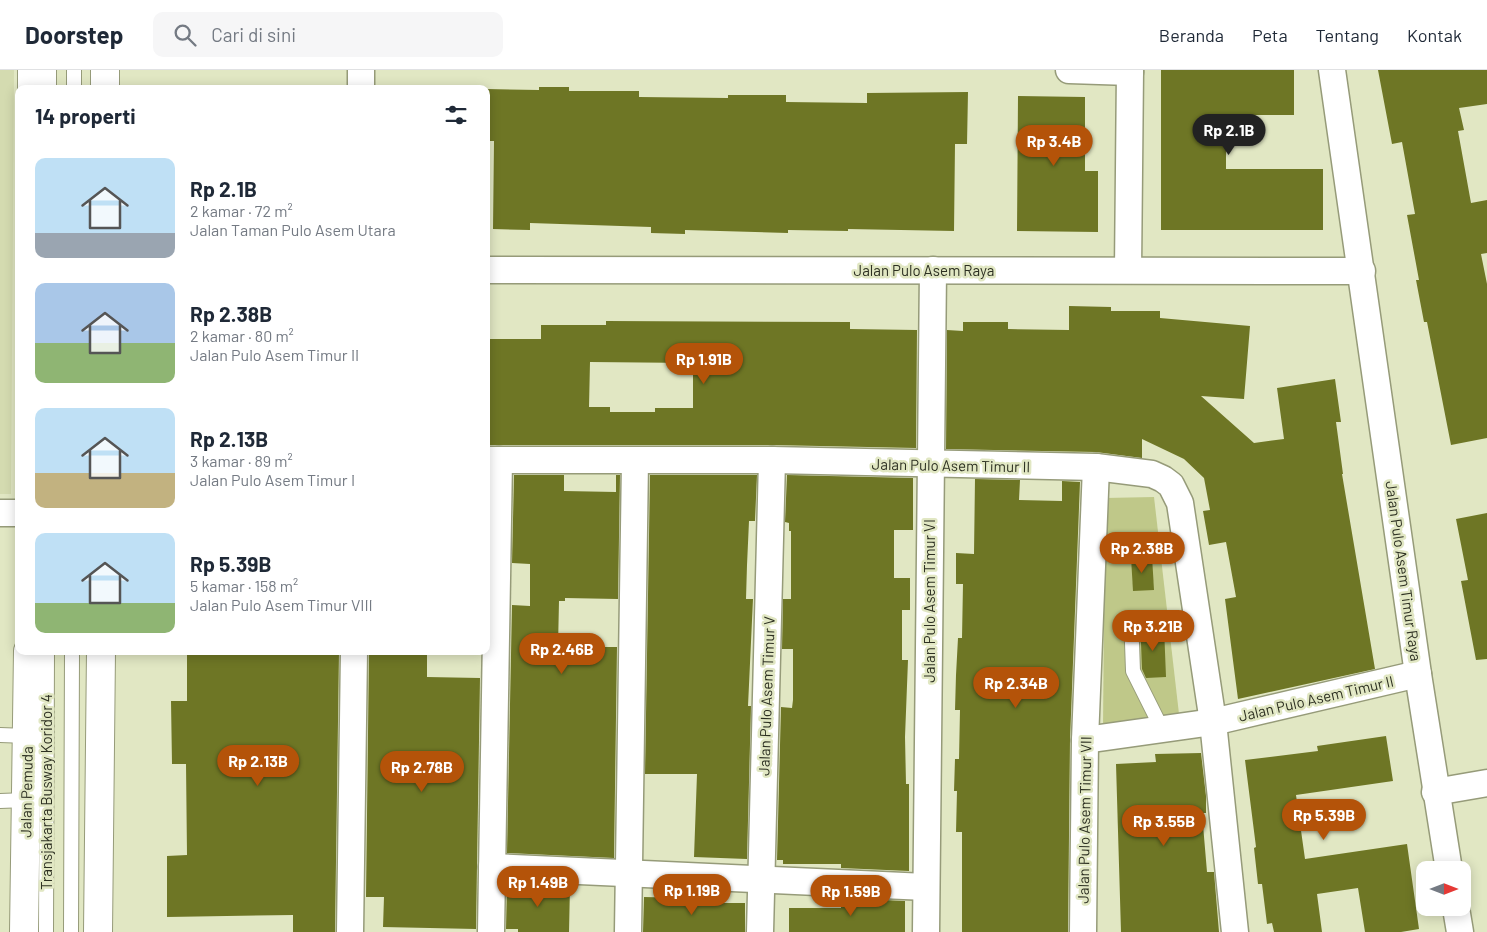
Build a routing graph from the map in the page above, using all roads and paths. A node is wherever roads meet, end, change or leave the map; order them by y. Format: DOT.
graph roads {
  1 [pos="32,70"];
  2 [pos="49,70"];
  3 [pos="74,70"];
  4 [pos="105,70"];
  5 [pos="361,70"];
  6 [pos="1069,70"];
  7 [pos="1332,70"];
  8 [pos="1130,71"];
  9 [pos="32,85"];
  10 [pos="49,85"];
  11 [pos="74,85"];
  12 [pos="105,85"];
  13 [pos="361,85"];
  14 [pos="490,270"];
  15 [pos="933,270"];
  16 [pos="1128,270"];
  17 [pos="1362,271"];
  18 [pos="493,460"];
  19 [pos="772,460"];
  20 [pos="635,461"];
  21 [pos="930,465"];
  22 [pos="1096,467"];
  23 [pos="0,512"];
  24 [pos="15,513"];
  25 [pos="1132,643"];
  26 [pos="28,655"];
  27 [pos="47,655"];
  28 [pos="72,655"];
  29 [pos="101,655"];
  30 [pos="354,655"];
  31 [pos="1418,674"];
  32 [pos="1214,722"];
  33 [pos="1162,729"];
  34 [pos="0,735"];
  35 [pos="27,736"];
  36 [pos="1085,740"];
  37 [pos="1487,783"];
  38 [pos="1435,792"];
  39 [pos="13,800"];
  40 [pos="1447,861"];
  41 [pos="492,867"];
  42 [pos="629,873"];
  43 [pos="761,879"];
  44 [pos="926,887"];
  45 [pos="1457,916"];
  46 [pos="24,932"];
  47 [pos="46,932"];
  48 [pos="70,932"];
  49 [pos="98,932"];
  50 [pos="350,932"];
  51 [pos="491,932"];
  52 [pos="628,932"];
  53 [pos="760,932"];
  54 [pos="926,932"];
  55 [pos="1083,932"];
  56 [pos="1236,932"];
  57 [pos="1460,932"];
  1 -- 9 [label="main road"];
  2 -- 10 [label="lane"];
  3 -- 11 [label="lane"];
  4 -- 12 [label="main road"];
  5 -- 13 [label="street"];
  6 -- 8 [label="street"];
  7 -- 17 [label="street, Jalan Pulo Asem Timur Raya"];
  8 -- 16 [label="street"];
  14 -- 15 [label="street, Jalan Pulo Asem Raya"];
  15 -- 16 [label="street, Jalan Pulo Asem Raya"];
  15 -- 21 [label="street, Jalan Pulo Asem Timur VI"];
  16 -- 17 [label="street, Jalan Pulo Asem Raya"];
  17 -- 31 [label="street, Jalan Pulo Asem Timur Raya"];
  18 -- 20 [label="street, Jalan Pulo Asem Timur II"];
  18 -- 41 [label="street"];
  19 -- 20 [label="street, Jalan Pulo Asem Timur II"];
  19 -- 21 [label="street, Jalan Pulo Asem Timur II"];
  19 -- 43 [label="street, Jalan Pulo Asem Timur V"];
  20 -- 42 [label="street"];
  21 -- 22 [label="street, Jalan Pulo Asem Timur II"];
  21 -- 44 [label="street, Jalan Pulo Asem Timur VI"];
  22 -- 32 [label="street, Jalan Pulo Asem Timur II"];
  22 -- 36 [label="street, Jalan Pulo Asem Timur VII"];
  23 -- 24 [label="street"];
  25 -- 33 [label="lane"];
  26 -- 35 [label="main road, Jalan Pemuda"];
  27 -- 47 [label="lane, Transjakarta Busway Koridor 4"];
  28 -- 48 [label="lane, Transjakarta Busway Koridor 4"];
  29 -- 49 [label="main road"];
  30 -- 50 [label="street"];
  31 -- 32 [label="street, Jalan Pulo Asem Timur II"];
  31 -- 38 [label="street, Jalan Pulo Asem Timur Raya"];
  32 -- 33 [label="street, Jalan Pulo Asem Timur II"];
  32 -- 56 [label="street"];
  33 -- 36 [label="street, Jalan Pulo Asem Timur II"];
  34 -- 35 [label="lane"];
  35 -- 39 [label="main road, Jalan Pemuda"];
  36 -- 55 [label="street, Jalan Pulo Asem Timur VII"];
  37 -- 38 [label="street"];
  38 -- 40 [label="street, Jalan Pulo Asem Timur Raya"];
  39 -- 46 [label="main road, Jalan Pemuda"];
  41 -- 42 [label="street"];
  41 -- 51 [label="street"];
  42 -- 43 [label="street"];
  42 -- 52 [label="street"];
  43 -- 44 [label="street"];
  43 -- 53 [label="street, Jalan Pulo Asem Timur V"];
  44 -- 54 [label="street, Jalan Pulo Asem Timur VI"];
  45 -- 57 [label="street"];
}
